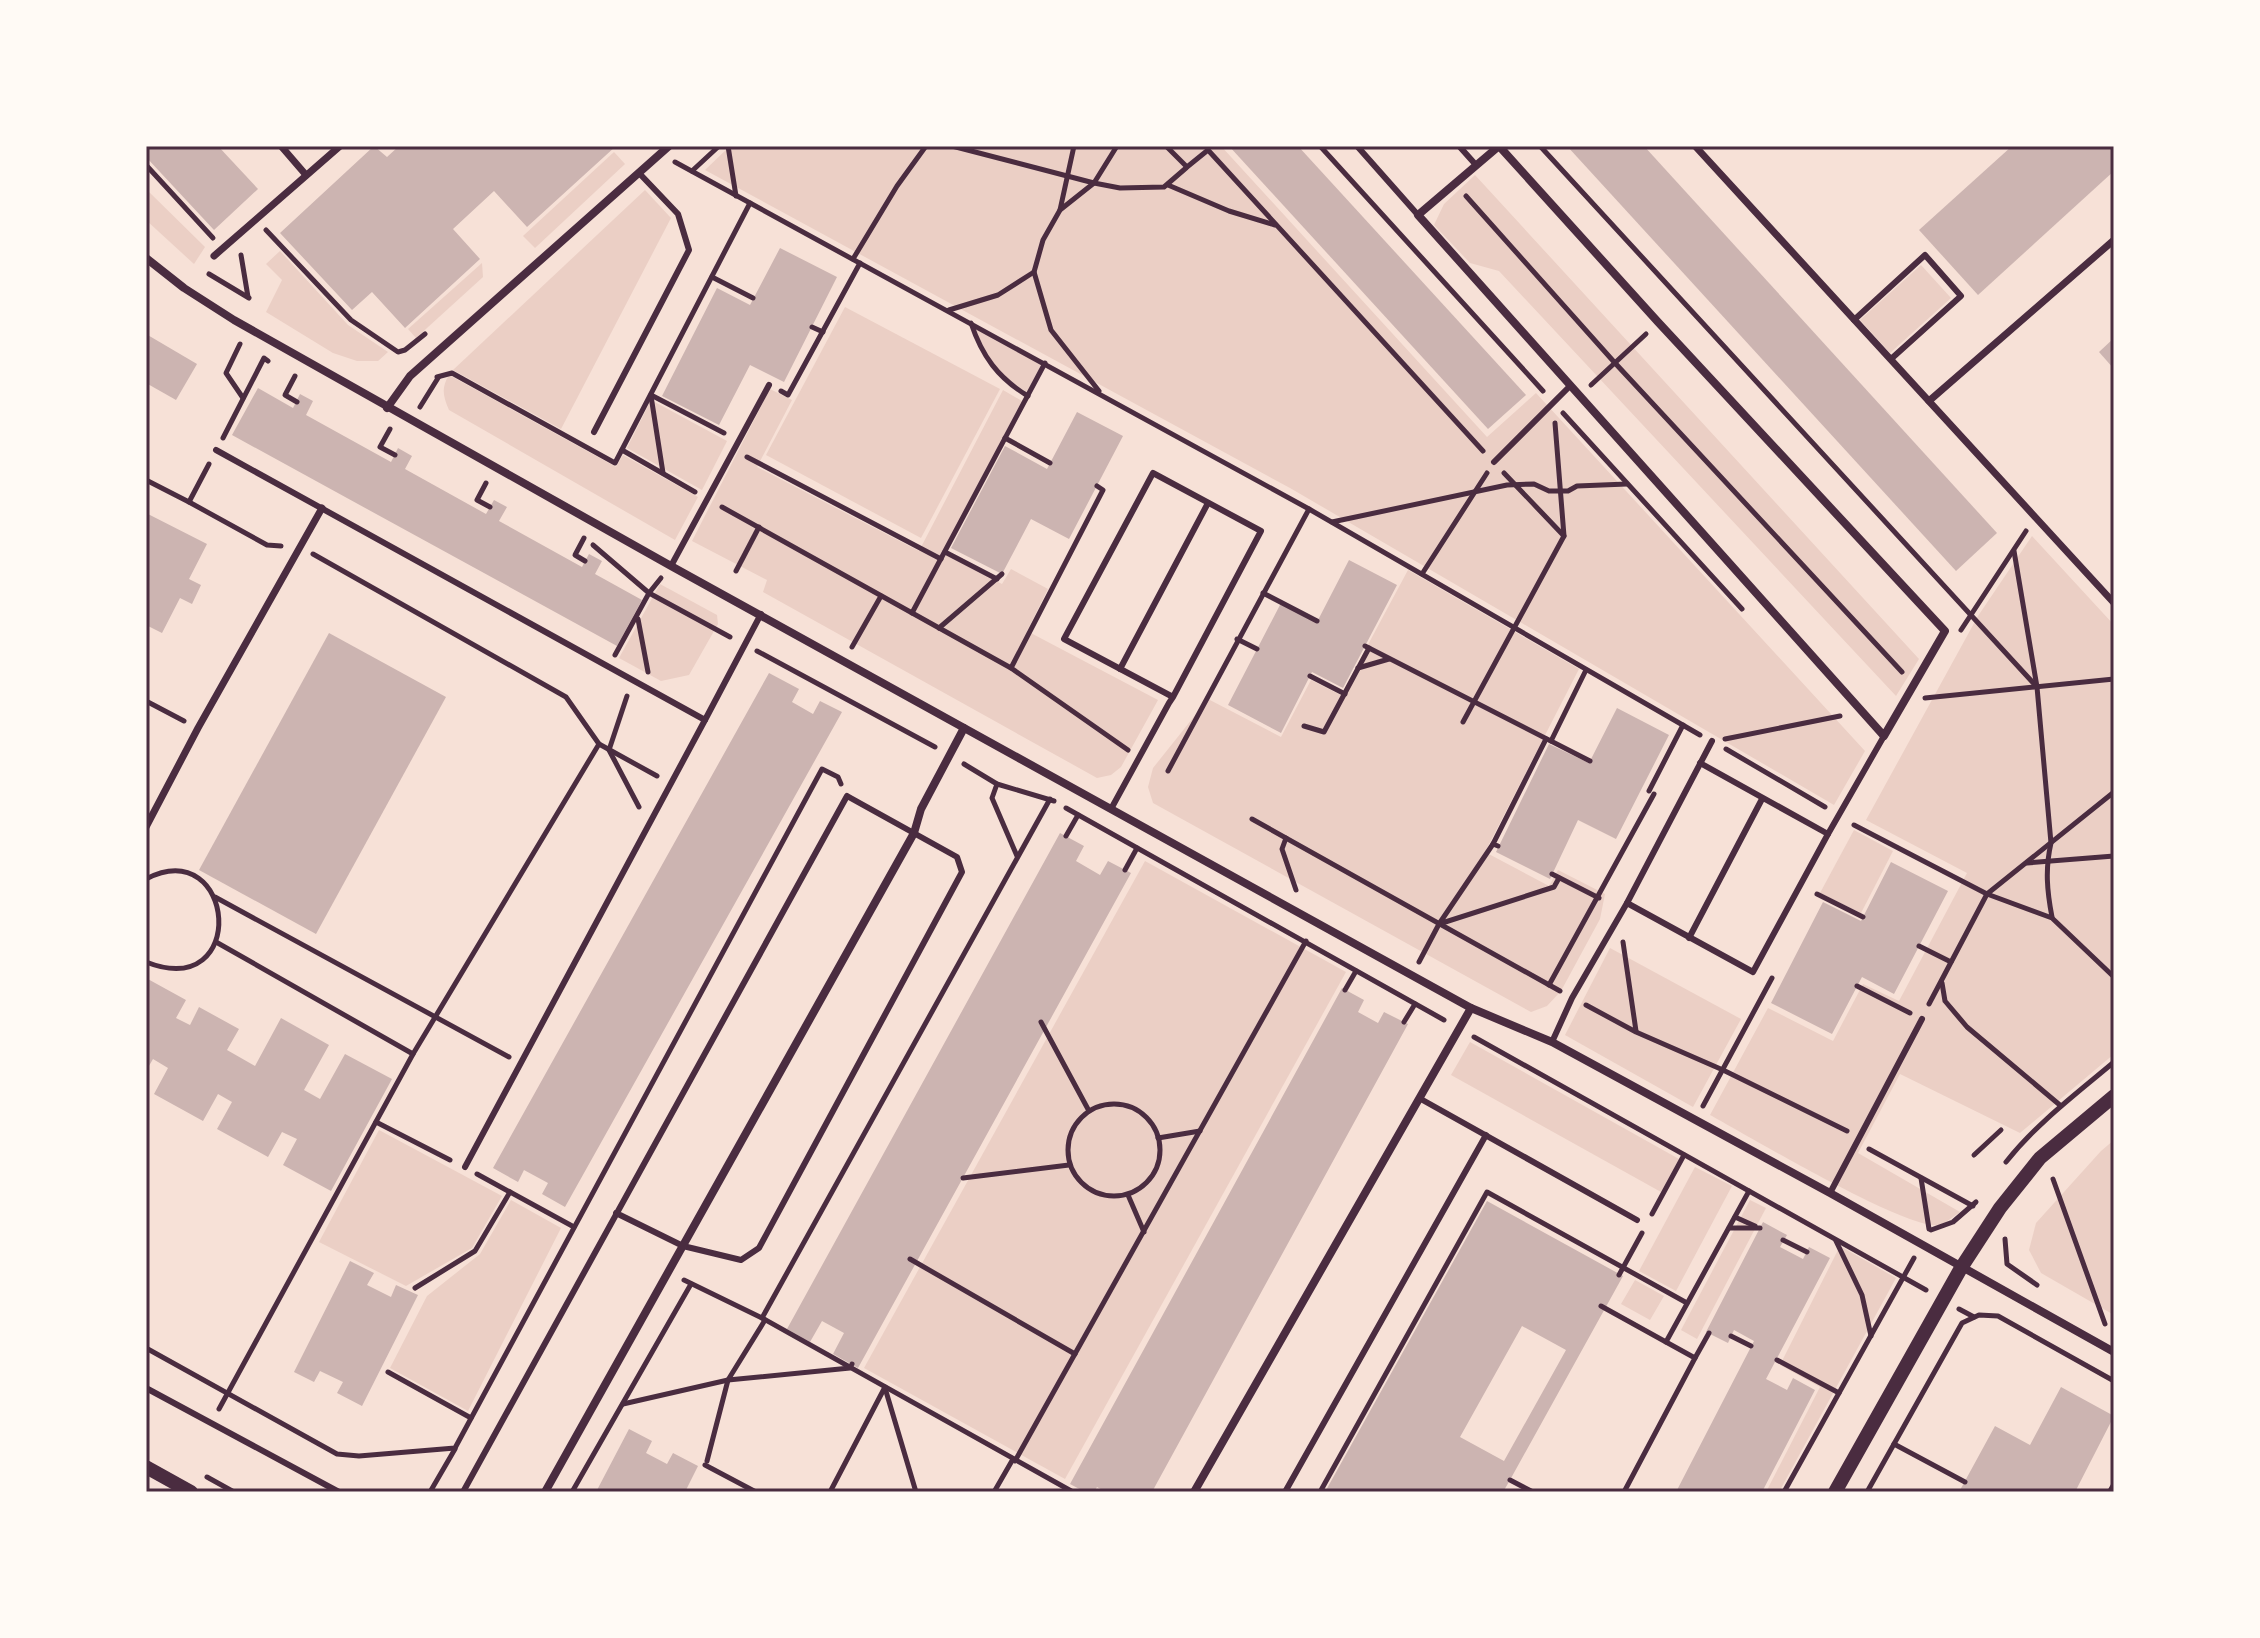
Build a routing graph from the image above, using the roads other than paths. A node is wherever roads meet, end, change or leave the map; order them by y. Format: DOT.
graph roads {
  1 [pos="281,146"];
  2 [pos="340,146"];
  3 [pos="652,146"];
  4 [pos="669,146"];
  5 [pos="1357,146"];
  6 [pos="1459,146"];
  7 [pos="1499,146"];
  8 [pos="1695,146"];
  9 [pos="660,154"];
  10 [pos="1476,165"];
  11 [pos="639,173"];
  12 [pos="306,175"];
  13 [pos="1418,215"];
  14 [pos="2114,240"];
  15 [pos="214,256"];
  16 [pos="146,258"];
  17 [pos="1854,320"];
  18 [pos="1891,359"];
  19 [pos="769,385"];
  20 [pos="1570,386"];
  21 [pos="1929,401"];
  22 [pos="387,408"];
  23 [pos="594,432"];
  24 [pos="216,450"];
  25 [pos="1494,462"];
  26 [pos="1208,503"];
  27 [pos="322,508"];
  28 [pos="671,566"];
  29 [pos="2114,603"];
  30 [pos="761,614"];
  31 [pos="1120,669"];
  32 [pos="1173,697"];
  33 [pos="705,720"];
  34 [pos="964,728"];
  35 [pos="1884,736"];
  36 [pos="1712,741"];
  37 [pos="1700,763"];
  38 [pos="1762,799"];
  39 [pos="1111,809"];
  40 [pos="146,827"];
  41 [pos="914,833"];
  42 [pos="1828,834"];
  43 [pos="1627,903"];
  44 [pos="1689,938"];
  45 [pos="1471,1008"];
  46 [pos="1922,1019"];
  47 [pos="1552,1042"];
  48 [pos="2114,1096"];
  49 [pos="1419,1098"];
  50 [pos="1486,1135"];
  51 [pos="465,1167"];
  52 [pos="1830,1193"];
  53 [pos="616,1213"];
  54 [pos="1637,1220"];
  55 [pos="683,1246"];
  56 [pos="1961,1268"];
  57 [pos="2114,1352"];
  58 [pos="146,1388"];
  59 [pos="146,1467"];
  60 [pos="2114,1485"];
  61 [pos="191,1492"];
  62 [pos="339,1492"];
  63 [pos="463,1492"];
  64 [pos="545,1492"];
  65 [pos="1194,1492"];
  66 [pos="1285,1492"];
  67 [pos="1835,1492"];
  68 [pos="2110,1492"];
  1 -- 12 [label="street"];
  2 -- 12 [label="street"];
  3 -- 9 [label="street"];
  4 -- 9 [label="street"];
  5 -- 13 [label="lane"];
  6 -- 10 [label="lane"];
  7 -- 10 [label="street"];
  7 -- 35 [label="street"];
  8 -- 17 [label="street"];
  9 -- 11 [label="street"];
  10 -- 13 [label="street"];
  11 -- 22 [label="street"];
  11 -- 23 [label="lane"];
  12 -- 15 [label="street"];
  13 -- 20 [label="street"];
  14 -- 21 [label="street"];
  16 -- 22 [label="street"];
  17 -- 18 [label="street"];
  17 -- 18 [label="lane"];
  18 -- 21 [label="street"];
  19 -- 28 [label="lane"];
  20 -- 25 [label="lane"];
  20 -- 35 [label="street"];
  21 -- 29 [label="street"];
  22 -- 28 [label="street"];
  24 -- 27 [label="lane"];
  26 -- 31 [label="lane"];
  26 -- 31 [label="lane"];
  26 -- 32 [label="lane"];
  27 -- 33 [label="lane"];
  27 -- 40 [label="street"];
  28 -- 30 [label="street"];
  30 -- 33 [label="lane"];
  30 -- 34 [label="street"];
  31 -- 32 [label="lane"];
  32 -- 39 [label="lane"];
  33 -- 51 [label="lane"];
  34 -- 39 [label="street"];
  34 -- 41 [label="street"];
  35 -- 42 [label="lane"];
  36 -- 37 [label="lane"];
  37 -- 38 [label="lane"];
  37 -- 43 [label="lane"];
  38 -- 42 [label="lane"];
  38 -- 44 [label="lane"];
  39 -- 45 [label="street"];
  41 -- 53 [label="lane"];
  41 -- 55 [label="street"];
  41 -- 55 [label="lane"];
  42 -- 44 [label="lane"];
  43 -- 44 [label="lane"];
  43 -- 47 [label="lane"];
  45 -- 47 [label="street"];
  45 -- 49 [label="street"];
  46 -- 52 [label="lane"];
  47 -- 52 [label="street"];
  48 -- 56 [label="street"];
  49 -- 50 [label="lane"];
  49 -- 65 [label="street"];
  50 -- 54 [label="lane"];
  50 -- 66 [label="lane"];
  52 -- 56 [label="street"];
  53 -- 55 [label="lane"];
  53 -- 63 [label="lane"];
  55 -- 64 [label="street"];
  56 -- 57 [label="street"];
  56 -- 67 [label="street"];
  58 -- 62 [label="lane"];
  59 -- 61 [label="street"];
  60 -- 68 [label="lane"];
}
